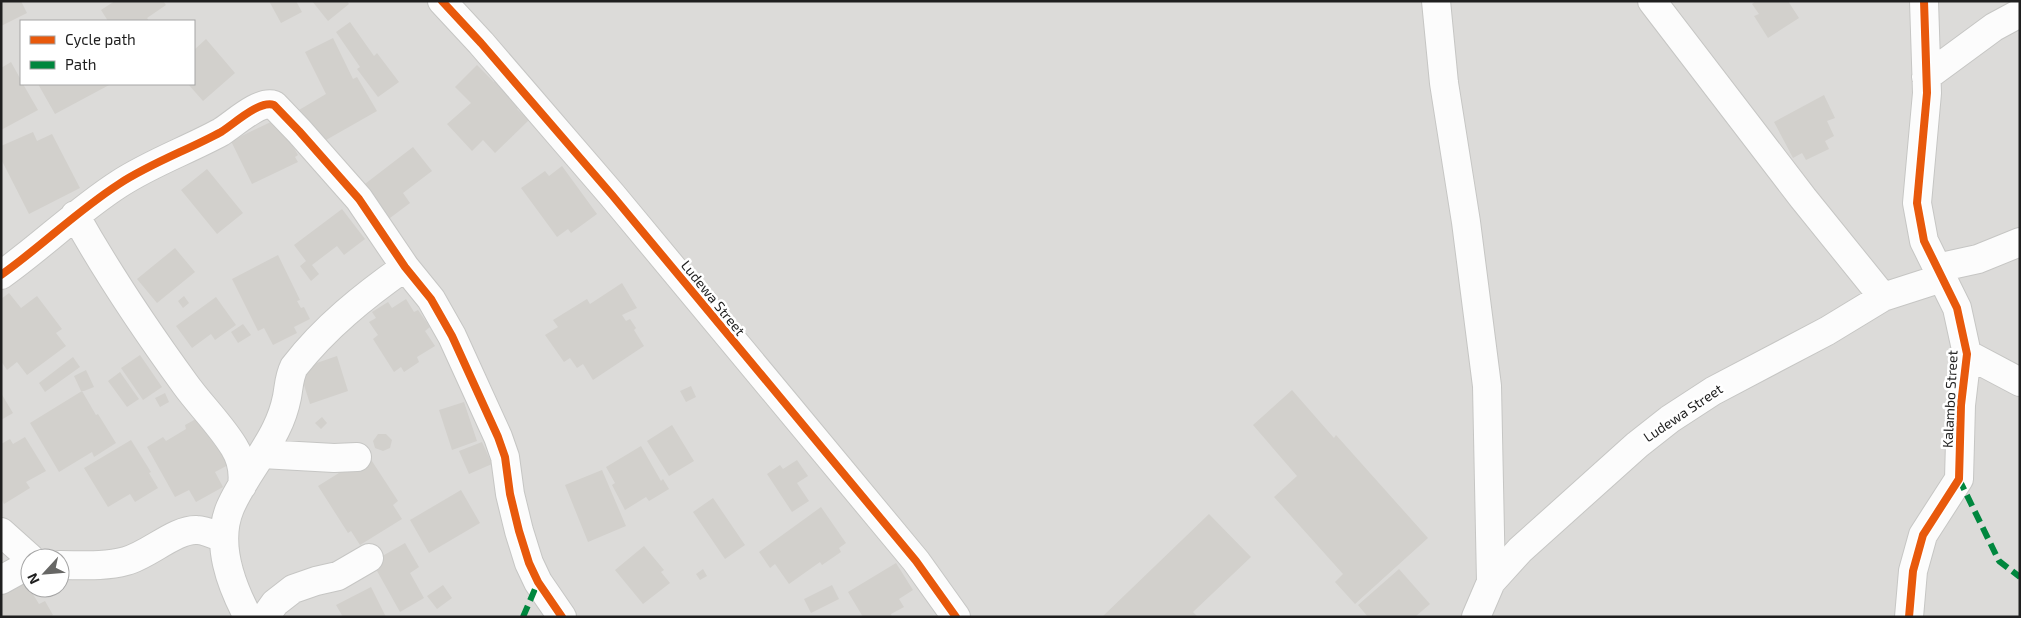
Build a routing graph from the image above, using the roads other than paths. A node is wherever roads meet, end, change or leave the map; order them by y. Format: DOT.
graph roads {
  1 [pos="442,1"];
  2 [pos="1436,1"];
  3 [pos="1652,1"];
  4 [pos="1924,1"];
  5 [pos="2020,13"];
  6 [pos="1926,77"];
  7 [pos="75,214"];
  8 [pos="2020,242"];
  9 [pos="405,267"];
  10 [pos="1940,273"];
  11 [pos="1,275"];
  12 [pos="1882,297"];
  13 [pos="1967,354"];
  14 [pos="2020,382"];
  15 [pos="262,454"];
  16 [pos="357,457"];
  17 [pos="242,486"];
  18 [pos="1,532"];
  19 [pos="223,538"];
  20 [pos="20,549"];
  21 [pos="369,558"];
  22 [pos="70,565"];
  23 [pos="20,570"];
  24 [pos="1,580"];
  25 [pos="1491,582"];
  26 [pos="248,617"];
  27 [pos="265,617"];
  28 [pos="562,617"];
  29 [pos="956,617"];
  30 [pos="1476,617"];
  31 [pos="1909,617"];
  1 -- 29 [label="street, Ludewa Street"];
  2 -- 25 [label="street"];
  3 -- 12 [label="street"];
  4 -- 6 [label="street, Kalambo Street"];
  5 -- 6 [label="street"];
  6 -- 10 [label="street, Kalambo Street"];
  7 -- 9 [label="street"];
  7 -- 11 [label="street"];
  7 -- 17 [label="street"];
  8 -- 10 [label="street, Ludewa Street"];
  9 -- 15 [label="street"];
  9 -- 28 [label="street"];
  10 -- 12 [label="street, Ludewa Street"];
  10 -- 13 [label="street, Kalambo Street"];
  12 -- 25 [label="street, Ludewa Street"];
  13 -- 14 [label="street"];
  13 -- 31 [label="street, Kalambo Street"];
  15 -- 16 [label="street"];
  15 -- 17 [label="street"];
  17 -- 19 [label="street"];
  18 -- 20 [label="street"];
  19 -- 22 [label="street"];
  19 -- 26 [label="street"];
  21 -- 27 [label="street"];
  23 -- 24 [label="street"];
  25 -- 30 [label="street, Ludewa Street"];
}
